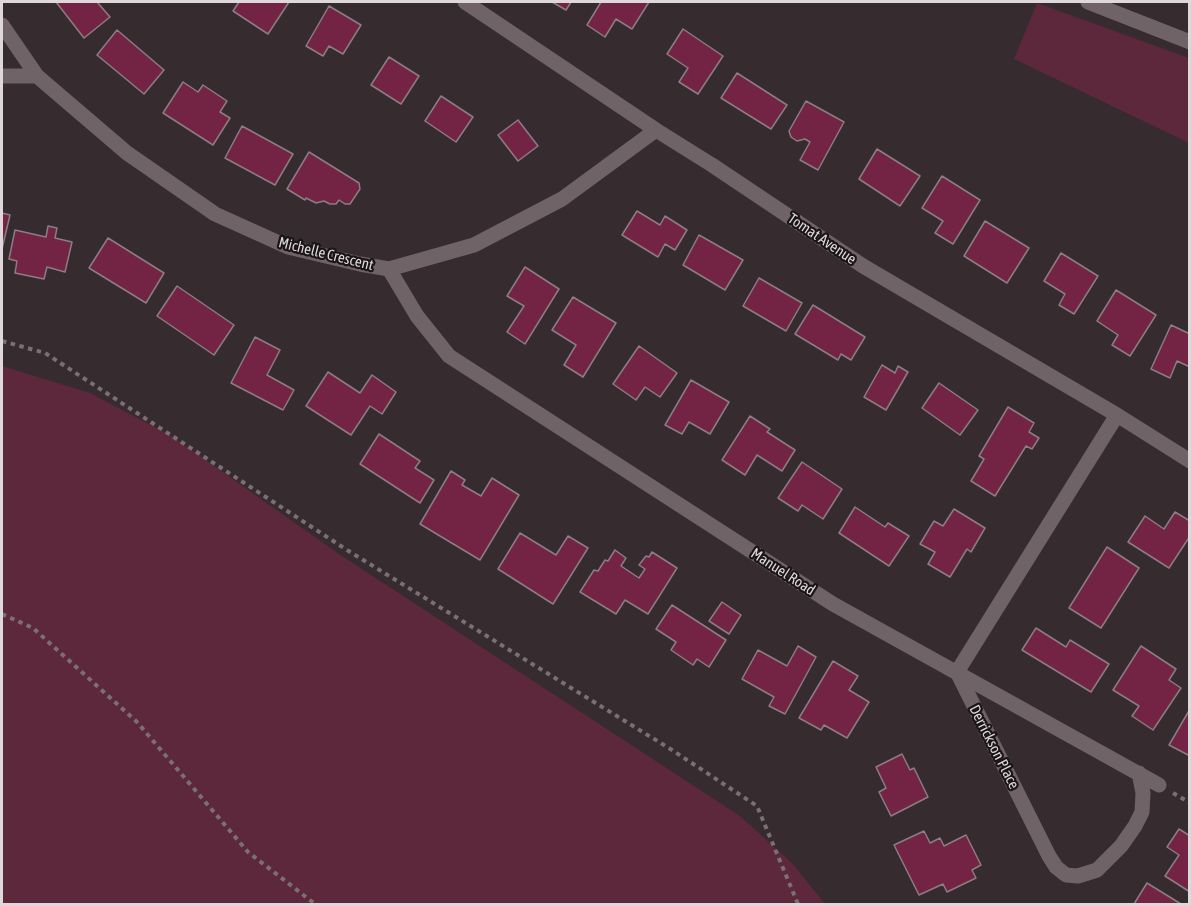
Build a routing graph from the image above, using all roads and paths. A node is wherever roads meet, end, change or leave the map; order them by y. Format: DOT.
graph roads {
  1 [pos="465,2"];
  2 [pos="1088,2"];
  3 [pos="2,25"];
  4 [pos="1190,42"];
  5 [pos="2,76"];
  6 [pos="37,76"];
  7 [pos="656,130"];
  8 [pos="389,269"];
  9 [pos="2,341"];
  10 [pos="1117,415"];
  11 [pos="1190,461"];
  12 [pos="2,614"];
  13 [pos="957,672"];
  14 [pos="1139,773"];
  15 [pos="1160,785"];
  16 [pos="315,904"];
  17 [pos="798,904"];
  1 -- 7 [label="street, Tomat Avenue"];
  2 -- 4 [label="street"];
  3 -- 6 [label="street, Michelle Crescent"];
  5 -- 6 [label="street"];
  6 -- 8 [label="street, Michelle Crescent"];
  7 -- 8 [label="street, Michelle Crescent"];
  7 -- 10 [label="street, Tomat Avenue"];
  8 -- 13 [label="street, Manuel Road"];
  9 -- 17 [label="path"];
  10 -- 11 [label="street, Tomat Avenue"];
  10 -- 13 [label="street"];
  12 -- 16 [label="path"];
  13 -- 14 [label="street, Derrickson Place"];
  13 -- 14 [label="street, Derrickson Place"];
  14 -- 15 [label="street, Derrickson Place"];
}
